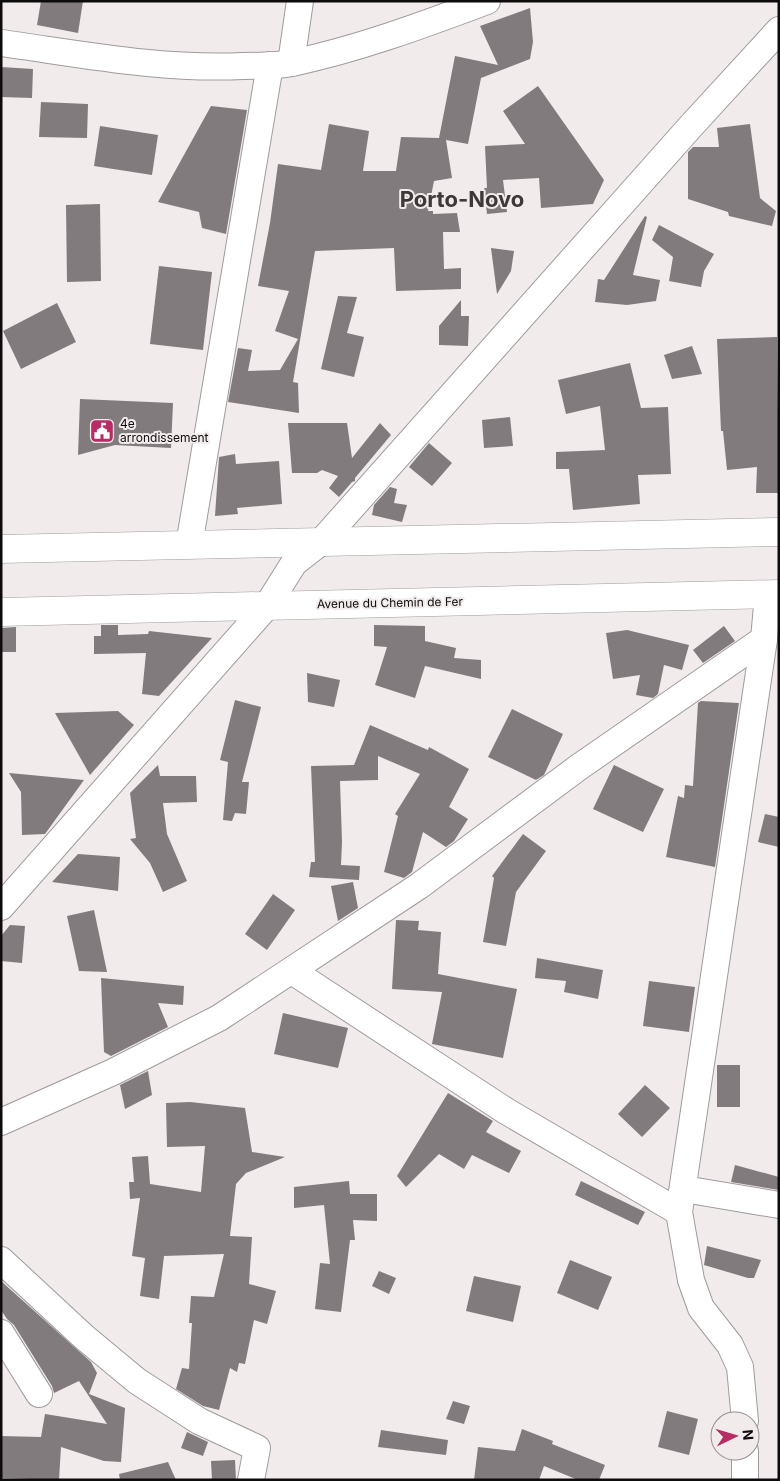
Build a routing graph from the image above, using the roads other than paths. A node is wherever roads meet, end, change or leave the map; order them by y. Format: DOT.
graph roads {
  1 [pos="300,1"];
  2 [pos="487,1"];
  3 [pos="779,30"];
  4 [pos="1,43"];
  5 [pos="280,64"];
  6 [pos="779,532"];
  7 [pos="321,542"];
  8 [pos="189,545"];
  9 [pos="1,549"];
  10 [pos="773,594"];
  11 [pos="267,606"];
  12 [pos="1,612"];
  13 [pos="764,638"];
  14 [pos="1,907"];
  15 [pos="292,971"];
  16 [pos="1,1122"];
  17 [pos="681,1201"];
  18 [pos="779,1205"];
  19 [pos="1,1260"];
  20 [pos="1,1333"];
  21 [pos="39,1394"];
  22 [pos="745,1411"];
  23 [pos="746,1461"];
  24 [pos="251,1480"];
  25 [pos="745,1480"];
  1 -- 5 [label="street"];
  2 -- 5 [label="street"];
  3 -- 7 [label="street"];
  4 -- 5 [label="street"];
  5 -- 8 [label="street"];
  6 -- 7 [label="main road"];
  7 -- 8 [label="main road"];
  7 -- 11 [label="street"];
  8 -- 9 [label="main road"];
  10 -- 11 [label="main road, Avenue du Chemin de Fer"];
  10 -- 13 [label="street"];
  11 -- 12 [label="main road, Avenue du Chemin de Fer"];
  11 -- 14 [label="street"];
  13 -- 15 [label="street"];
  13 -- 17 [label="street"];
  15 -- 16 [label="street"];
  15 -- 17 [label="street"];
  17 -- 18 [label="street"];
  17 -- 22 [label="street"];
  19 -- 24 [label="street"];
  20 -- 21 [label="street"];
  23 -- 25 [label="street"];
}
